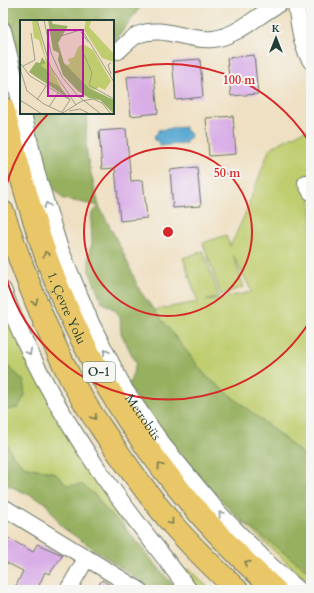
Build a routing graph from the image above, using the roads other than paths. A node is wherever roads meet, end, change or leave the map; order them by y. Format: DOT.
graph roads {
  1 [pos="280,3"];
  2 [pos="298,4"];
  3 [pos="311,24"];
  4 [pos="3,30"];
  5 [pos="118,50"];
  6 [pos="311,62"];
  7 [pos="20,101"];
  8 [pos="3,108"];
  9 [pos="23,114"];
  10 [pos="3,212"];
  11 [pos="3,290"];
  12 [pos="3,507"];
  13 [pos="86,559"];
  14 [pos="68,590"];
  15 [pos="139,590"];
  16 [pos="190,590"];
  17 [pos="237,590"];
  18 [pos="275,590"];
  19 [pos="299,590"];
  1 -- 5 [label="street"];
  2 -- 3 [label="street"];
  2 -- 6 [label="street"];
  4 -- 7 [label="street"];
  18 -- 8 [label="highway, 1. Çevre Yolu / O-1, one-way"];
  19 -- 9 [label="street, Metrobüs, one-way"];
  10 -- 17 [label="highway, 1. Çevre Yolu / O-1, one-way"];
  11 -- 16 [label="street, one-way"];
  12 -- 13 [label="street"];
  13 -- 14 [label="street"];
  13 -- 15 [label="street"];
}
